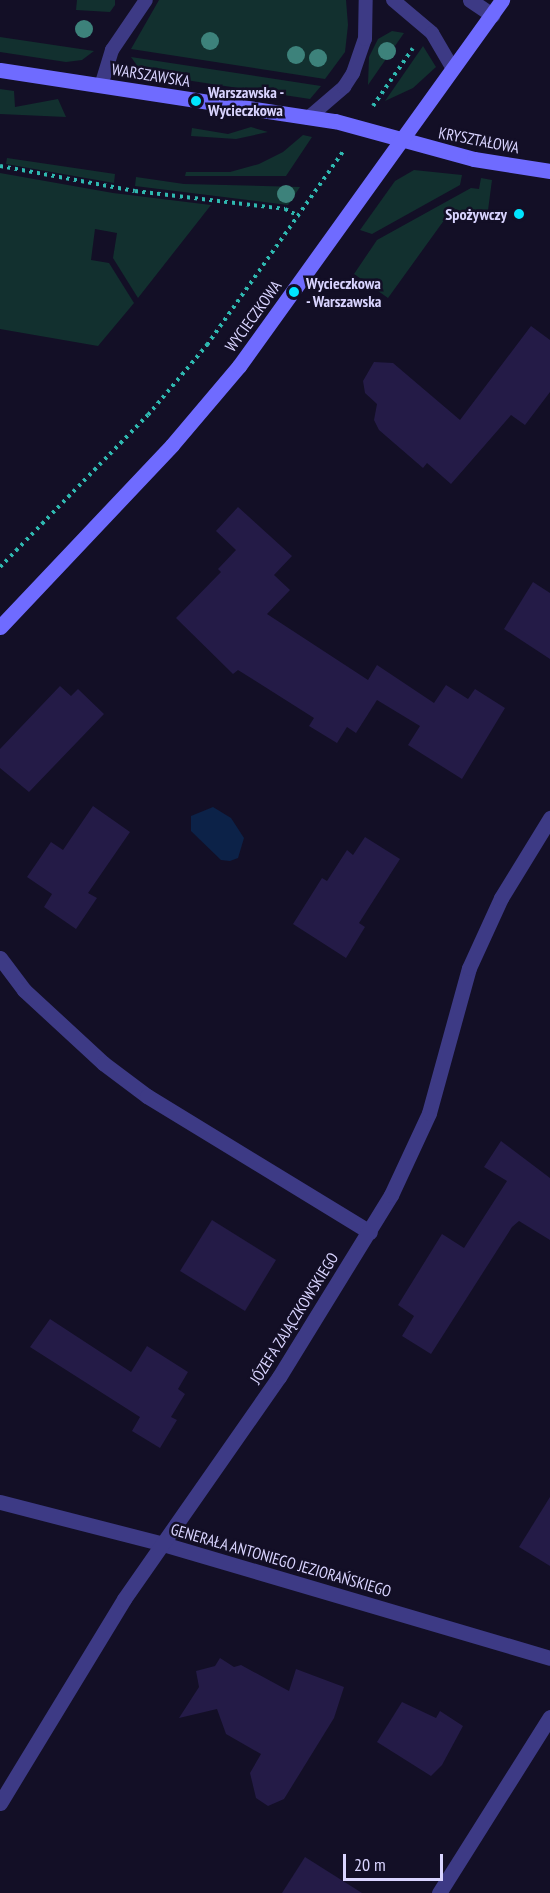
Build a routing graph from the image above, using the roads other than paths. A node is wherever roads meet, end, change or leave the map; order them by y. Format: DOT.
graph roads {
  1 [pos="146,0"];
  2 [pos="366,0"];
  3 [pos="393,0"];
  4 [pos="470,0"];
  5 [pos="502,0"];
  6 [pos="492,15"];
  7 [pos="453,69"];
  8 [pos="0,70"];
  9 [pos="101,86"];
  10 [pos="308,118"];
  11 [pos="402,141"];
  12 [pos="550,171"];
  13 [pos="1,624"];
  14 [pos="550,818"];
  15 [pos="0,958"];
  16 [pos="370,1232"];
  17 [pos="0,1502"];
  18 [pos="163,1544"];
  19 [pos="550,1658"];
  20 [pos="550,1717"];
  21 [pos="0,1803"];
  22 [pos="439,1893"];
  1 -- 9 [label="lane"];
  2 -- 10 [label="lane"];
  3 -- 7 [label="lane"];
  4 -- 6 [label="street"];
  5 -- 6 [label="street, WYCIECZKOWA"];
  6 -- 7 [label="street, WYCIECZKOWA"];
  7 -- 11 [label="street, WYCIECZKOWA"];
  8 -- 9 [label="street, WARSZAWSKA"];
  9 -- 10 [label="street, WARSZAWSKA"];
  10 -- 11 [label="street, WARSZAWSKA"];
  11 -- 12 [label="street, KRYSZTAŁOWA"];
  11 -- 13 [label="street, WYCIECZKOWA"];
  14 -- 16 [label="street, JÓZEFA ZAJĄCZKOWSKIEGO"];
  15 -- 16 [label="street"];
  16 -- 18 [label="street, JÓZEFA ZAJĄCZKOWSKIEGO"];
  17 -- 18 [label="street, GENERAŁA ANTONIEGO JEZIORAŃSKIEGO"];
  18 -- 19 [label="street, GENERAŁA ANTONIEGO JEZIORAŃSKIEGO"];
  18 -- 21 [label="street, JÓZEFA ZAJĄCZKOWSKIEGO"];
  20 -- 22 [label="street"];
}
